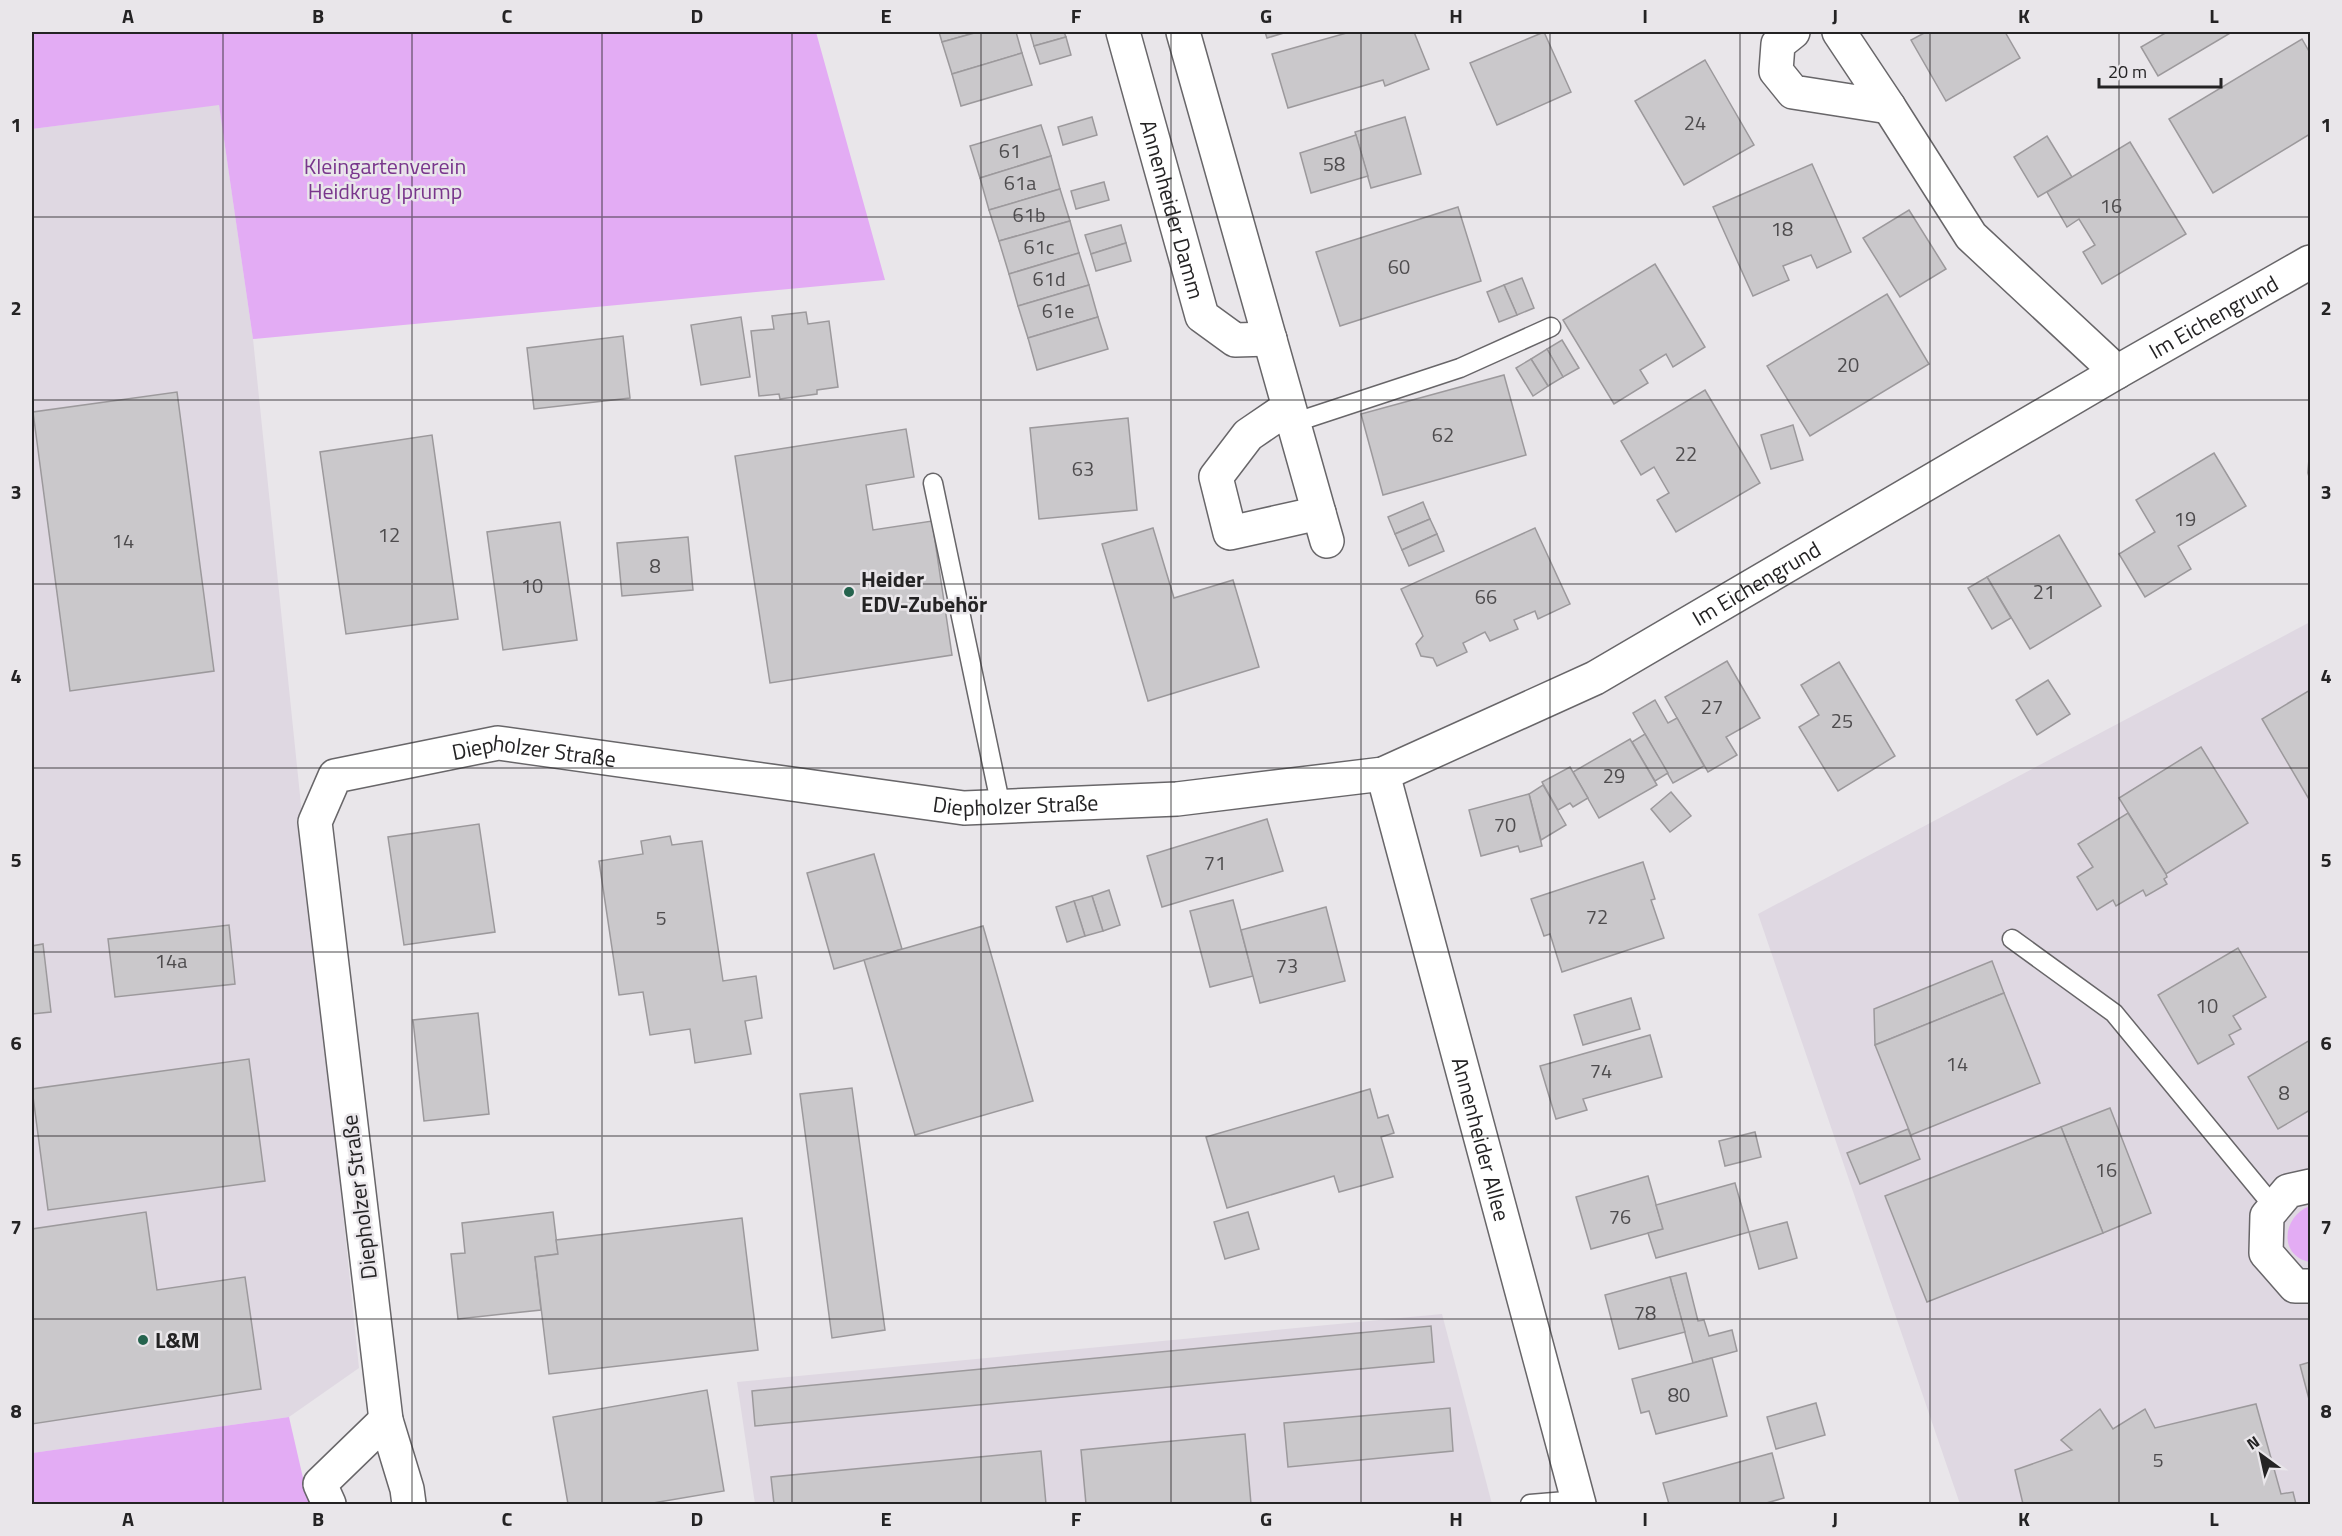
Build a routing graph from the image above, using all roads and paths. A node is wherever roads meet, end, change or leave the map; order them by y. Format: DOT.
graph roads {
  1 [pos="1123,32"];
  2 [pos="1183,32"];
  3 [pos="1793,32"];
  4 [pos="1839,32"];
  5 [pos="1889,107"];
  6 [pos="2310,262"];
  7 [pos="1551,327"];
  8 [pos="1270,339"];
  9 [pos="2117,372"];
  10 [pos="1291,415"];
  11 [pos="933,483"];
  12 [pos="1383,774"];
  13 [pos="1002,807"];
  14 [pos="2012,939"];
  15 [pos="2310,1186"];
  16 [pos="2274,1207"];
  17 [pos="2310,1286"];
  18 [pos="386,1420"];
  19 [pos="1578,1502"];
  20 [pos="329,1504"];
  21 [pos="409,1504"];
  22 [pos="1530,1504"];
  1 -- 8 [label="street, Annenheider Damm"];
  2 -- 8 [label="street"];
  3 -- 5 [label="street"];
  4 -- 5 [label="street"];
  5 -- 9 [label="street"];
  6 -- 9 [label="street, Im Eichengrund"];
  7 -- 10 [label="lane"];
  8 -- 10 [label="street"];
  9 -- 12 [label="street, Im Eichengrund"];
  10 -- 10 [label="street"];
  11 -- 13 [label="lane"];
  12 -- 13 [label="street, Diepholzer Straße"];
  12 -- 19 [label="street, Annenheider Allee"];
  13 -- 18 [label="street, Diepholzer Straße"];
  14 -- 16 [label="lane"];
  15 -- 16 [label="street"];
  16 -- 17 [label="street"];
  18 -- 20 [label="street"];
  18 -- 21 [label="street, Diepholzer Straße"];
  19 -- 22 [label="lane"];
}
